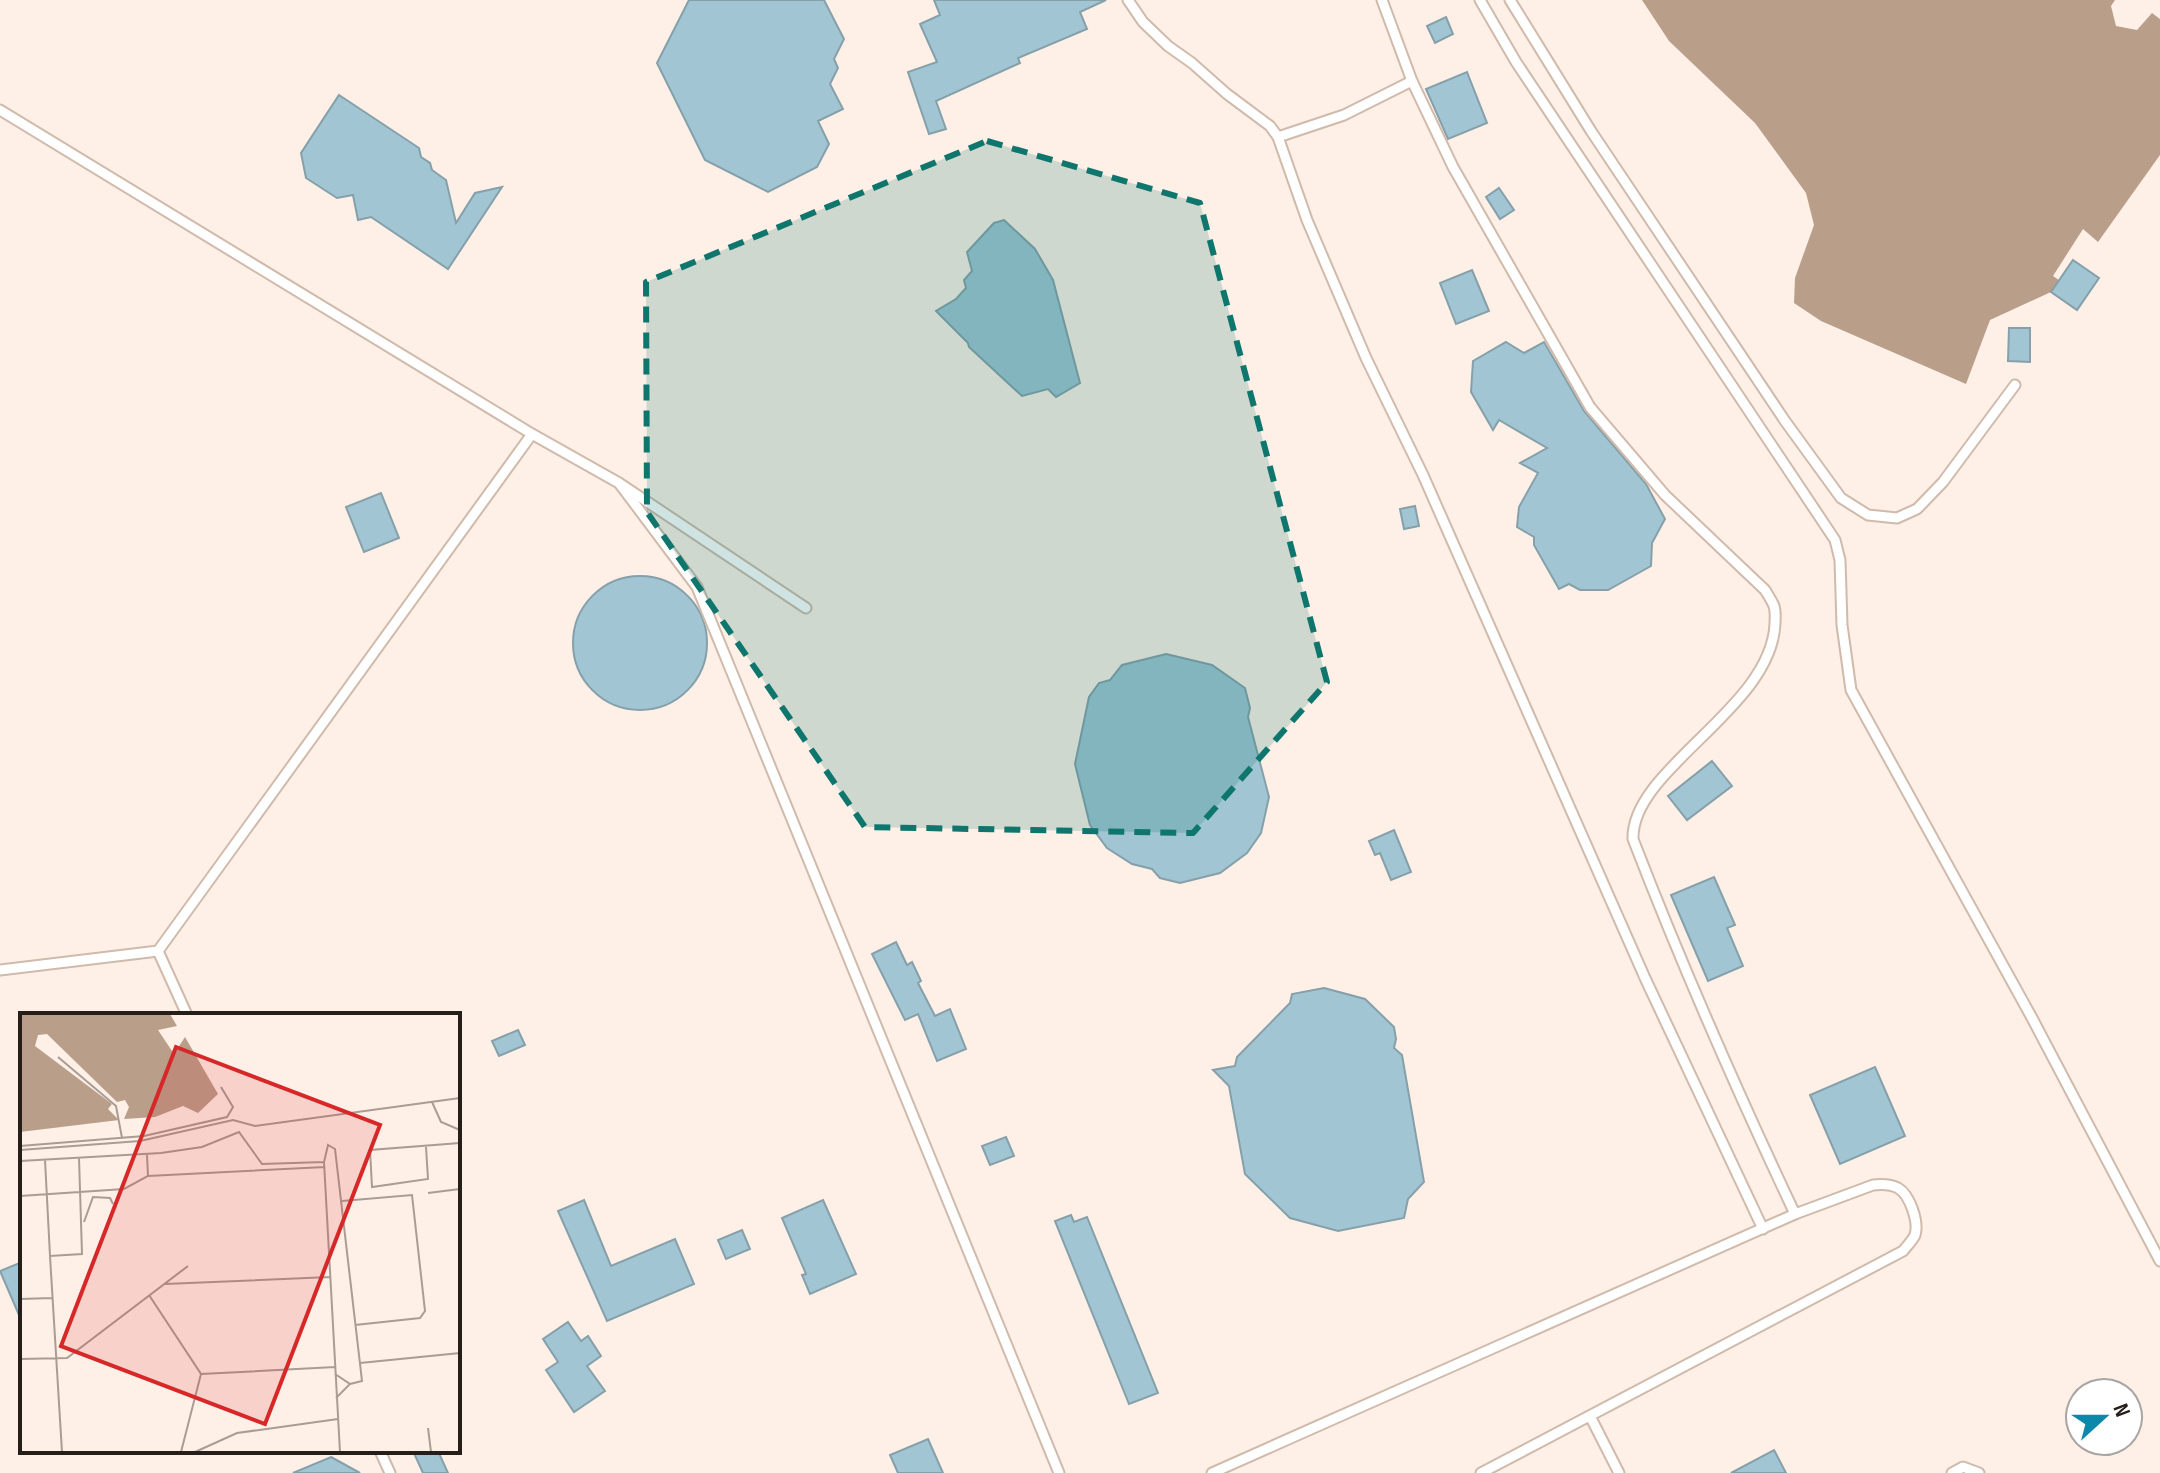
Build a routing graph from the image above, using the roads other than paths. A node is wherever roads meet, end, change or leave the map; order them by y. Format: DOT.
graph roads {
  1 [pos="1128,0"];
  2 [pos="1382,0"];
  3 [pos="1480,0"];
  4 [pos="1510,0"];
  5 [pos="1412,81"];
  6 [pos="0,110"];
  7 [pos="1278,137"];
  8 [pos="2015,385"];
  9 [pos="532,434"];
  10 [pos="619,483"];
  11 [pos="806,608"];
  12 [pos="158,951"];
  13 [pos="0,970"];
  14 [pos="186,1013"];
  15 [pos="1795,1214"];
  16 [pos="1763,1229"];
  17 [pos="2160,1261"];
  18 [pos="1590,1416"];
  19 [pos="381,1453"];
  20 [pos="390,1473"];
  21 [pos="1059,1473"];
  22 [pos="1212,1473"];
  23 [pos="1481,1473"];
  24 [pos="1619,1473"];
  25 [pos="1952,1473"];
  26 [pos="1979,1473"];
  1 -- 7 [label="lane"];
  2 -- 5 [label="lane"];
  3 -- 17 [label="lane"];
  4 -- 8 [label="lane"];
  5 -- 7 [label="lane"];
  5 -- 15 [label="lane"];
  6 -- 9 [label="lane"];
  7 -- 16 [label="lane"];
  9 -- 10 [label="lane"];
  9 -- 12 [label="lane"];
  10 -- 11 [label="lane"];
  10 -- 21 [label="lane"];
  12 -- 13 [label="lane"];
  12 -- 14 [label="lane"];
  15 -- 16 [label="lane"];
  15 -- 18 [label="lane"];
  16 -- 22 [label="lane"];
  18 -- 23 [label="lane"];
  18 -- 24 [label="lane"];
  19 -- 20 [label="lane"];
  25 -- 26 [label="lane"];
}
